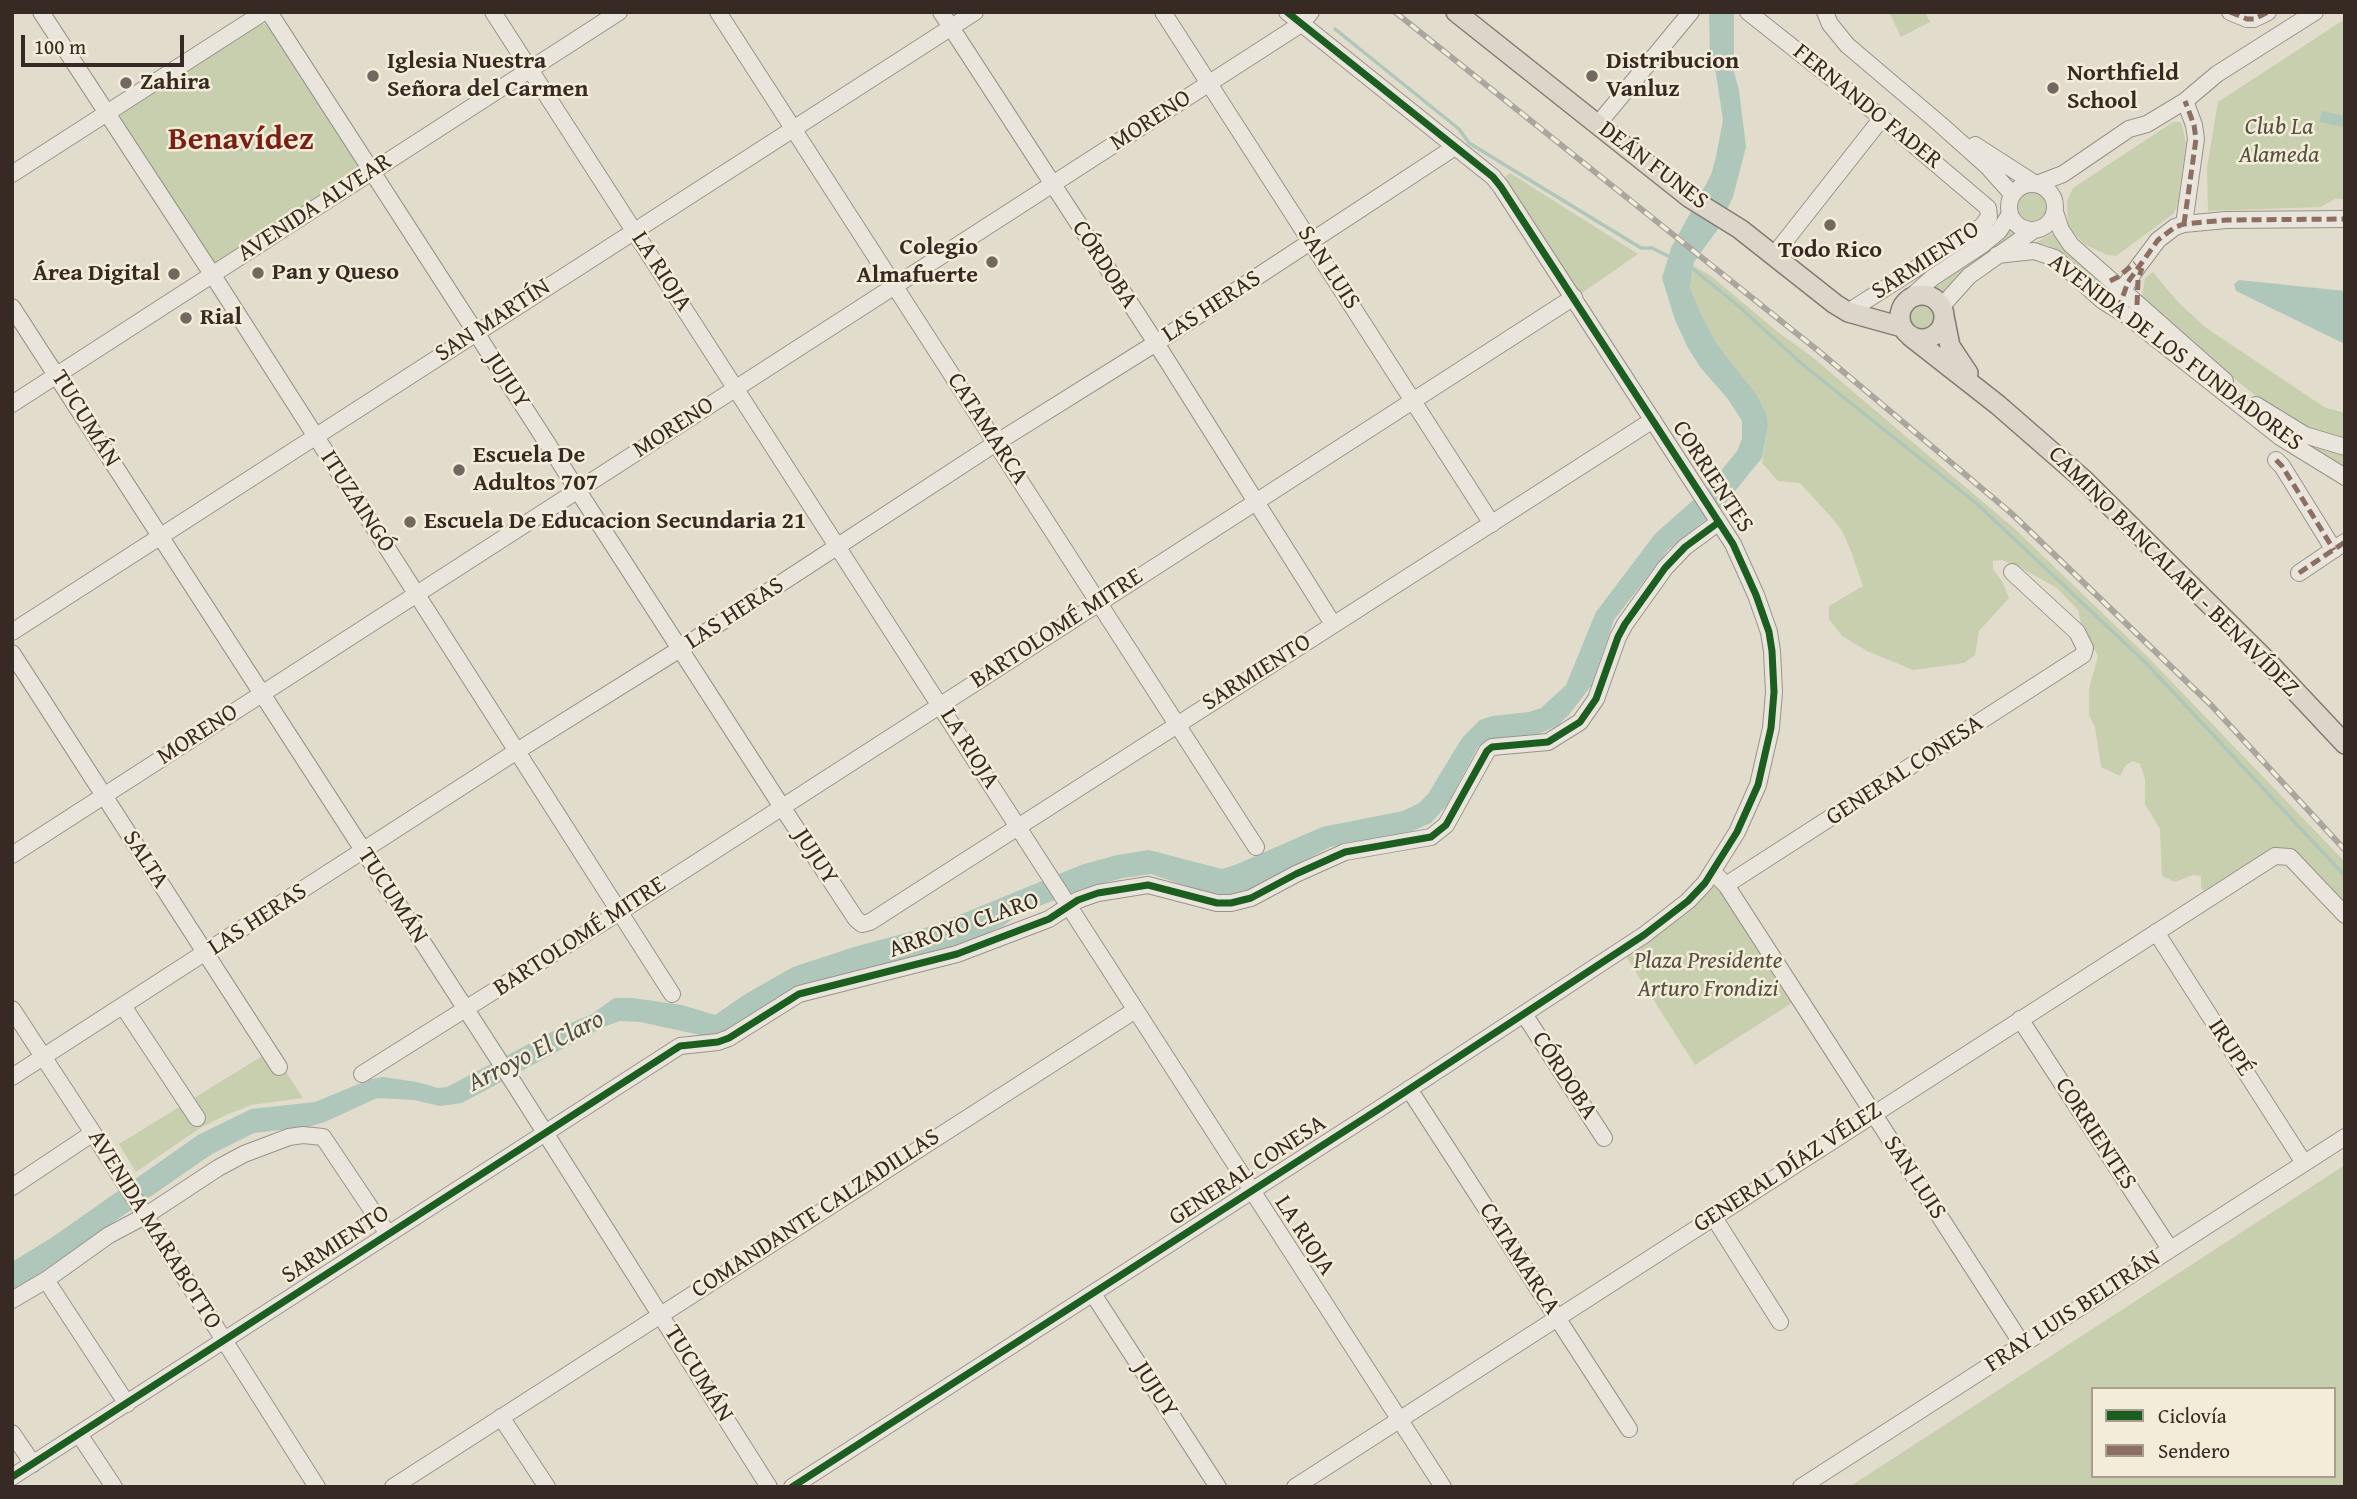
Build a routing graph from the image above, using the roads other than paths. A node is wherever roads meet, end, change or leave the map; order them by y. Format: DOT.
graph roads {
  1 [pos="41,12"];
  2 [pos="267,12"];
  3 [pos="493,12"];
  4 [pos="619,12"];
  5 [pos="718,12"];
  6 [pos="941,12"];
  7 [pos="975,12"];
  8 [pos="1163,12"];
  9 [pos="1287,12"];
  10 [pos="1690,12"];
  11 [pos="1748,12"];
  12 [pos="1825,12"];
  13 [pos="2230,12"];
  14 [pos="2268,12"];
  15 [pos="2315,12"];
  16 [pos="1458,13"];
  17 [pos="1306,18"];
  18 [pos="951,28"];
  19 [pos="529,70"];
  20 [pos="1209,83"];
  21 [pos="2185,101"];
  22 [pos="107,114"];
  23 [pos="1882,118"];
  24 [pos="1598,124"];
  25 [pos="1940,124"];
  26 [pos="2147,124"];
  27 [pos="793,128"];
  28 [pos="1455,147"];
  29 [pos="372,171"];
  30 [pos="12,174"];
  31 [pos="2036,184"];
  32 [pos="1052,186"];
  33 [pos="2012,194"];
  34 [pos="1985,203"];
  35 [pos="2055,206"];
  36 [pos="2010,214"];
  37 [pos="2345,219"];
  38 [pos="2184,224"];
  39 [pos="634,230"];
  40 [pos="2034,230"];
  41 [pos="1312,241"];
  42 [pos="1997,255"];
  43 [pos="2147,255"];
  44 [pos="1774,256"];
  45 [pos="212,274"];
  46 [pos="2110,281"];
  47 [pos="894,286"];
  48 [pos="2124,293"];
  49 [pos="1574,297"];
  50 [pos="1906,301"];
  51 [pos="2137,305"];
  52 [pos="12,307"];
  53 [pos="2118,310"];
  54 [pos="1943,311"];
  55 [pos="1851,313"];
  56 [pos="1906,331"];
  57 [pos="476,333"];
  58 [pos="1156,343"];
  59 [pos="57,375"];
  60 [pos="736,389"];
  61 [pos="1413,400"];
  62 [pos="12,404"];
  63 [pos="1998,405"];
  64 [pos="1653,420"];
  65 [pos="316,437"];
  66 [pos="996,443"];
  67 [pos="2345,447"];
  68 [pos="2276,460"];
  69 [pos="2345,477"];
  70 [pos="578,490"];
  71 [pos="1255,501"];
  72 [pos="1717,520"];
  73 [pos="1492,524"];
  74 [pos="159,537"];
  75 [pos="838,546"];
  76 [pos="2339,546"];
  77 [pos="2012,572"];
  78 [pos="2299,573"];
  79 [pos="416,594"];
  80 [pos="1098,603"];
  81 [pos="1333,624"];
  82 [pos="12,632"];
  83 [pos="680,649"];
  84 [pos="12,653"];
  85 [pos="261,694"];
  86 [pos="940,704"];
  87 [pos="1175,725"];
  88 [pos="2345,744"];
  89 [pos="517,751"];
  90 [pos="104,796"];
  91 [pos="782,807"];
  92 [pos="1018,827"];
  93 [pos="1256,847"];
  94 [pos="363,852"];
  95 [pos="12,855"];
  96 [pos="1713,872"];
  97 [pos="1726,885"];
  98 [pos="1067,904"];
  99 [pos="618,913"];
  100 [pos="2345,915"];
  101 [pos="862,924"];
  102 [pos="2157,932"];
  103 [pos="206,953"];
  104 [pos="672,994"];
  105 [pos="123,1006"];
  106 [pos="12,1009"];
  107 [pos="466,1009"];
  108 [pos="1134,1011"];
  109 [pos="1524,1014"];
  110 [pos="2020,1019"];
  111 [pos="680,1046"];
  112 [pos="44,1057"];
  113 [pos="279,1067"];
  114 [pos="362,1074"];
  115 [pos="12,1077"];
  116 [pos="1409,1089"];
  117 [pos="1873,1114"];
  118 [pos="197,1118"];
  119 [pos="545,1132"];
  120 [pos="93,1133"];
  121 [pos="2345,1137"];
  122 [pos="1604,1138"];
  123 [pos="2304,1163"];
  124 [pos="12,1187"];
  125 [pos="1252,1191"];
  126 [pos="143,1213"];
  127 [pos="1713,1216"];
  128 [pos="388,1234"];
  129 [pos="2170,1249"];
  130 [pos="46,1280"];
  131 [pos="1093,1294"];
  132 [pos="12,1300"];
  133 [pos="660,1314"];
  134 [pos="1556,1319"];
  135 [pos="1780,1322"];
  136 [pos="224,1340"];
  137 [pos="2022,1344"];
  138 [pos="127,1404"];
  139 [pos="501,1417"];
  140 [pos="1398,1419"];
  141 [pos="1629,1429"];
  142 [pos="12,1433"];
  143 [pos="79,1434"];
  144 [pos="33,1464"];
  145 [pos="12,1477"];
  146 [pos="114,1487"];
  147 [pos="317,1487"];
  148 [pos="393,1487"];
  149 [pos="547,1487"];
  150 [pos="769,1487"];
  151 [pos="792,1487"];
  152 [pos="1218,1487"];
  153 [pos="1296,1487"];
  154 [pos="1443,1487"];
  155 [pos="1801,1487"];
  1 -- 22 [label="street, ITUZAINGÓ"];
  2 -- 22 [label="street"];
  2 -- 29 [label="street, JUJUY"];
  3 -- 19 [label="street, LA RIOJA"];
  4 -- 19 [label="street, AVENIDA ALVEAR"];
  5 -- 27 [label="street, CATAMARCA"];
  6 -- 18 [label="street, CÓRDOBA"];
  7 -- 18 [label="street, SAN MARTÍN"];
  8 -- 20 [label="street, SAN LUIS"];
  9 -- 17 [label="street, CORRIENTES"];
  10 -- 24 [label="street"];
  11 -- 23 [label="street, FERNANDO FADER"];
  12 -- 25 [label="street"];
  13 -- 14 [label="street"];
  15 -- 21 [label="street"];
  16 -- 24 [label="main road, DEÁN FUNES"];
  17 -- 20 [label="street, MORENO"];
  17 -- 28 [label="street, CORRIENTES"];
  18 -- 27 [label="street, SAN MARTÍN"];
  18 -- 32 [label="street, CÓRDOBA"];
  19 -- 29 [label="street, AVENIDA ALVEAR"];
  19 -- 39 [label="street, LA RIOJA"];
  20 -- 32 [label="street, MORENO"];
  20 -- 41 [label="street, SAN LUIS"];
  21 -- 26 [label="street"];
  21 -- 38 [label="street"];
  22 -- 30 [label="street"];
  22 -- 45 [label="street, ITUZAINGÓ"];
  23 -- 34 [label="street, FERNANDO FADER"];
  23 -- 44 [label="street"];
  24 -- 44 [label="main road, DEÁN FUNES"];
  25 -- 31 [label="street"];
  25 -- 33 [label="street"];
  26 -- 31 [label="street"];
  26 -- 35 [label="street"];
  27 -- 39 [label="street, SAN MARTÍN"];
  27 -- 47 [label="street, CATAMARCA"];
  28 -- 41 [label="street, LAS HERAS"];
  28 -- 49 [label="street, CORRIENTES"];
  29 -- 45 [label="street, AVENIDA ALVEAR"];
  29 -- 57 [label="street, JUJUY"];
  31 -- 33 [label="street"];
  31 -- 35 [label="street"];
  32 -- 47 [label="street, MORENO"];
  32 -- 58 [label="street, CÓRDOBA"];
  33 -- 36 [label="street"];
  34 -- 55 [label="street, SARMIENTO"];
  35 -- 40 [label="street"];
  35 -- 46 [label="street, AVENIDA DE LOS FUNDADORES"];
  36 -- 40 [label="street"];
  36 -- 50 [label="street"];
  37 -- 38 [label="street"];
  38 -- 43 [label="street"];
  39 -- 57 [label="street, SAN MARTÍN"];
  39 -- 60 [label="street, LA RIOJA"];
  40 -- 42 [label="street"];
  41 -- 58 [label="street, LAS HERAS"];
  41 -- 61 [label="street, SAN LUIS"];
  42 -- 53 [label="street, AVENIDA DE LOS FUNDADORES"];
  42 -- 54 [label="street"];
  43 -- 46 [label="street"];
  43 -- 48 [label="street"];
  43 -- 51 [label="street"];
  44 -- 55 [label="main road, DEÁN FUNES"];
  45 -- 59 [label="street, AVENIDA ALVEAR"];
  45 -- 65 [label="street, ITUZAINGÓ"];
  46 -- 48 [label="street, AVENIDA DE LOS FUNDADORES"];
  47 -- 60 [label="street, MORENO"];
  47 -- 66 [label="street, CATAMARCA"];
  48 -- 51 [label="street, AVENIDA DE LOS FUNDADORES"];
  48 -- 53 [label="street"];
  49 -- 61 [label="street, BARTOLOMÉ MITRE"];
  49 -- 64 [label="street, CORRIENTES"];
  50 -- 54 [label="main road"];
  50 -- 55 [label="main road"];
  50 -- 56 [label="main road"];
  51 -- 67 [label="street, AVENIDA DE LOS FUNDADORES"];
  52 -- 59 [label="street, TUCUMÁN"];
  53 -- 69 [label="street, AVENIDA DE LOS FUNDADORES"];
  54 -- 56 [label="main road"];
  54 -- 63 [label="main road, CAMINO BANCALARI - BENAVÍDEZ"];
  55 -- 56 [label="main road, DEÁN FUNES"];
  56 -- 63 [label="main road, CAMINO BANCALARI - BENAVÍDEZ"];
  57 -- 65 [label="street, SAN MARTÍN"];
  57 -- 70 [label="street, JUJUY"];
  58 -- 66 [label="street, LAS HERAS"];
  58 -- 71 [label="street, CÓRDOBA"];
  59 -- 62 [label="street, AVENIDA ALVEAR"];
  59 -- 74 [label="street, TUCUMÁN"];
  60 -- 70 [label="street, MORENO"];
  60 -- 75 [label="street, LA RIOJA"];
  61 -- 71 [label="street, BARTOLOMÉ MITRE"];
  61 -- 73 [label="street, SAN LUIS"];
  63 -- 88 [label="main road, CAMINO BANCALARI - BENAVÍDEZ"];
  64 -- 72 [label="street, CORRIENTES"];
  64 -- 73 [label="street, SARMIENTO"];
  65 -- 74 [label="street, SAN MARTÍN"];
  65 -- 79 [label="street, ITUZAINGÓ"];
  66 -- 75 [label="street, LAS HERAS"];
  66 -- 80 [label="street, CATAMARCA"];
  68 -- 76 [label="street"];
  70 -- 79 [label="street, MORENO"];
  70 -- 83 [label="street, JUJUY"];
  71 -- 80 [label="street, BARTOLOMÉ MITRE"];
  71 -- 81 [label="street, CÓRDOBA"];
  72 -- 96 [label="street, CORRIENTES"];
  72 -- 98 [label="street, ARROYO CLARO"];
  73 -- 81 [label="street, SARMIENTO"];
  74 -- 82 [label="street, SAN MARTÍN"];
  74 -- 85 [label="street, TUCUMÁN"];
  75 -- 83 [label="street, LAS HERAS"];
  75 -- 86 [label="street, LA RIOJA"];
  76 -- 78 [label="street"];
  77 -- 97 [label="street, GENERAL CONESA"];
  79 -- 85 [label="street, MORENO"];
  79 -- 89 [label="street, ITUZAINGÓ"];
  80 -- 86 [label="street, BARTOLOMÉ MITRE"];
  80 -- 87 [label="street, CATAMARCA"];
  81 -- 87 [label="street, SARMIENTO"];
  83 -- 89 [label="street, LAS HERAS"];
  83 -- 91 [label="street, JUJUY"];
  84 -- 90 [label="street, SALTA"];
  85 -- 90 [label="street, MORENO"];
  85 -- 94 [label="street, TUCUMÁN"];
  86 -- 91 [label="street, BARTOLOMÉ MITRE"];
  86 -- 92 [label="street, LA RIOJA"];
  87 -- 92 [label="street, SARMIENTO"];
  87 -- 93 [label="street, CATAMARCA"];
  89 -- 94 [label="street, LAS HERAS"];
  89 -- 99 [label="street, ITUZAINGÓ"];
  90 -- 95 [label="street, MORENO"];
  90 -- 103 [label="street, SALTA"];
  91 -- 99 [label="street, BARTOLOMÉ MITRE"];
  91 -- 101 [label="street, JUJUY"];
  92 -- 98 [label="street, LA RIOJA"];
  92 -- 101 [label="street, SARMIENTO"];
  94 -- 103 [label="street, LAS HERAS"];
  94 -- 107 [label="street, TUCUMÁN"];
  96 -- 97 [label="street, SAN LUIS"];
  96 -- 109 [label="street, GENERAL CONESA"];
  97 -- 117 [label="street, SAN LUIS"];
  98 -- 108 [label="street, LA RIOJA"];
  98 -- 111 [label="street, ARROYO CLARO"];
  99 -- 104 [label="street, ITUZAINGÓ"];
  99 -- 107 [label="street, BARTOLOMÉ MITRE"];
  100 -- 102 [label="street, GENERAL DÍAZ VÉLEZ"];
  102 -- 110 [label="street, GENERAL DÍAZ VÉLEZ"];
  102 -- 123 [label="street, IRUPÉ"];
  103 -- 105 [label="street, LAS HERAS"];
  103 -- 113 [label="street, SALTA"];
  105 -- 112 [label="street, LAS HERAS"];
  105 -- 118 [label="street"];
  106 -- 112 [label="street, AVENIDA MARABOTTO"];
  107 -- 114 [label="street, BARTOLOMÉ MITRE"];
  107 -- 119 [label="street, TUCUMÁN"];
  108 -- 125 [label="street, LA RIOJA"];
  108 -- 133 [label="street, COMANDANTE CALZADILLAS"];
  109 -- 116 [label="street, GENERAL CONESA"];
  109 -- 122 [label="street, CÓRDOBA"];
  110 -- 117 [label="street, GENERAL DÍAZ VÉLEZ"];
  110 -- 129 [label="street, CORRIENTES"];
  111 -- 119 [label="street, SARMIENTO"];
  112 -- 115 [label="street, LAS HERAS"];
  112 -- 120 [label="street, AVENIDA MARABOTTO"];
  116 -- 125 [label="street, GENERAL CONESA"];
  116 -- 134 [label="street, CATAMARCA"];
  117 -- 127 [label="street, GENERAL DÍAZ VÉLEZ"];
  117 -- 137 [label="street, SAN LUIS"];
  119 -- 128 [label="street, SARMIENTO"];
  119 -- 133 [label="street, TUCUMÁN"];
  120 -- 124 [label="street"];
  120 -- 126 [label="street, AVENIDA MARABOTTO"];
  121 -- 123 [label="street, FRAY LUIS BELTRÁN"];
  123 -- 129 [label="street, FRAY LUIS BELTRÁN"];
  125 -- 131 [label="street, GENERAL CONESA"];
  125 -- 140 [label="street, LA RIOJA"];
  126 -- 128 [label="street"];
  126 -- 130 [label="street"];
  126 -- 136 [label="street, AVENIDA MARABOTTO"];
  127 -- 134 [label="street, GENERAL DÍAZ VÉLEZ"];
  127 -- 135 [label="street"];
  128 -- 136 [label="street, SARMIENTO"];
  129 -- 137 [label="street, FRAY LUIS BELTRÁN"];
  130 -- 132 [label="street"];
  130 -- 138 [label="street"];
  131 -- 151 [label="street, GENERAL CONESA"];
  131 -- 152 [label="street, JUJUY"];
  133 -- 139 [label="street, COMANDANTE CALZADILLAS"];
  133 -- 150 [label="street, TUCUMÁN"];
  134 -- 140 [label="street, GENERAL DÍAZ VÉLEZ"];
  134 -- 141 [label="street, CATAMARCA"];
  136 -- 138 [label="street, SARMIENTO"];
  136 -- 147 [label="street, AVENIDA MARABOTTO"];
  137 -- 155 [label="street, FRAY LUIS BELTRÁN"];
  138 -- 143 [label="street, SARMIENTO"];
  139 -- 148 [label="street, COMANDANTE CALZADILLAS"];
  139 -- 149 [label="street"];
  140 -- 153 [label="street, GENERAL DÍAZ VÉLEZ"];
  140 -- 154 [label="street, LA RIOJA"];
  142 -- 144 [label="street"];
  143 -- 144 [label="street, SARMIENTO"];
  143 -- 146 [label="street"];
  144 -- 145 [label="street, SARMIENTO"];
}
